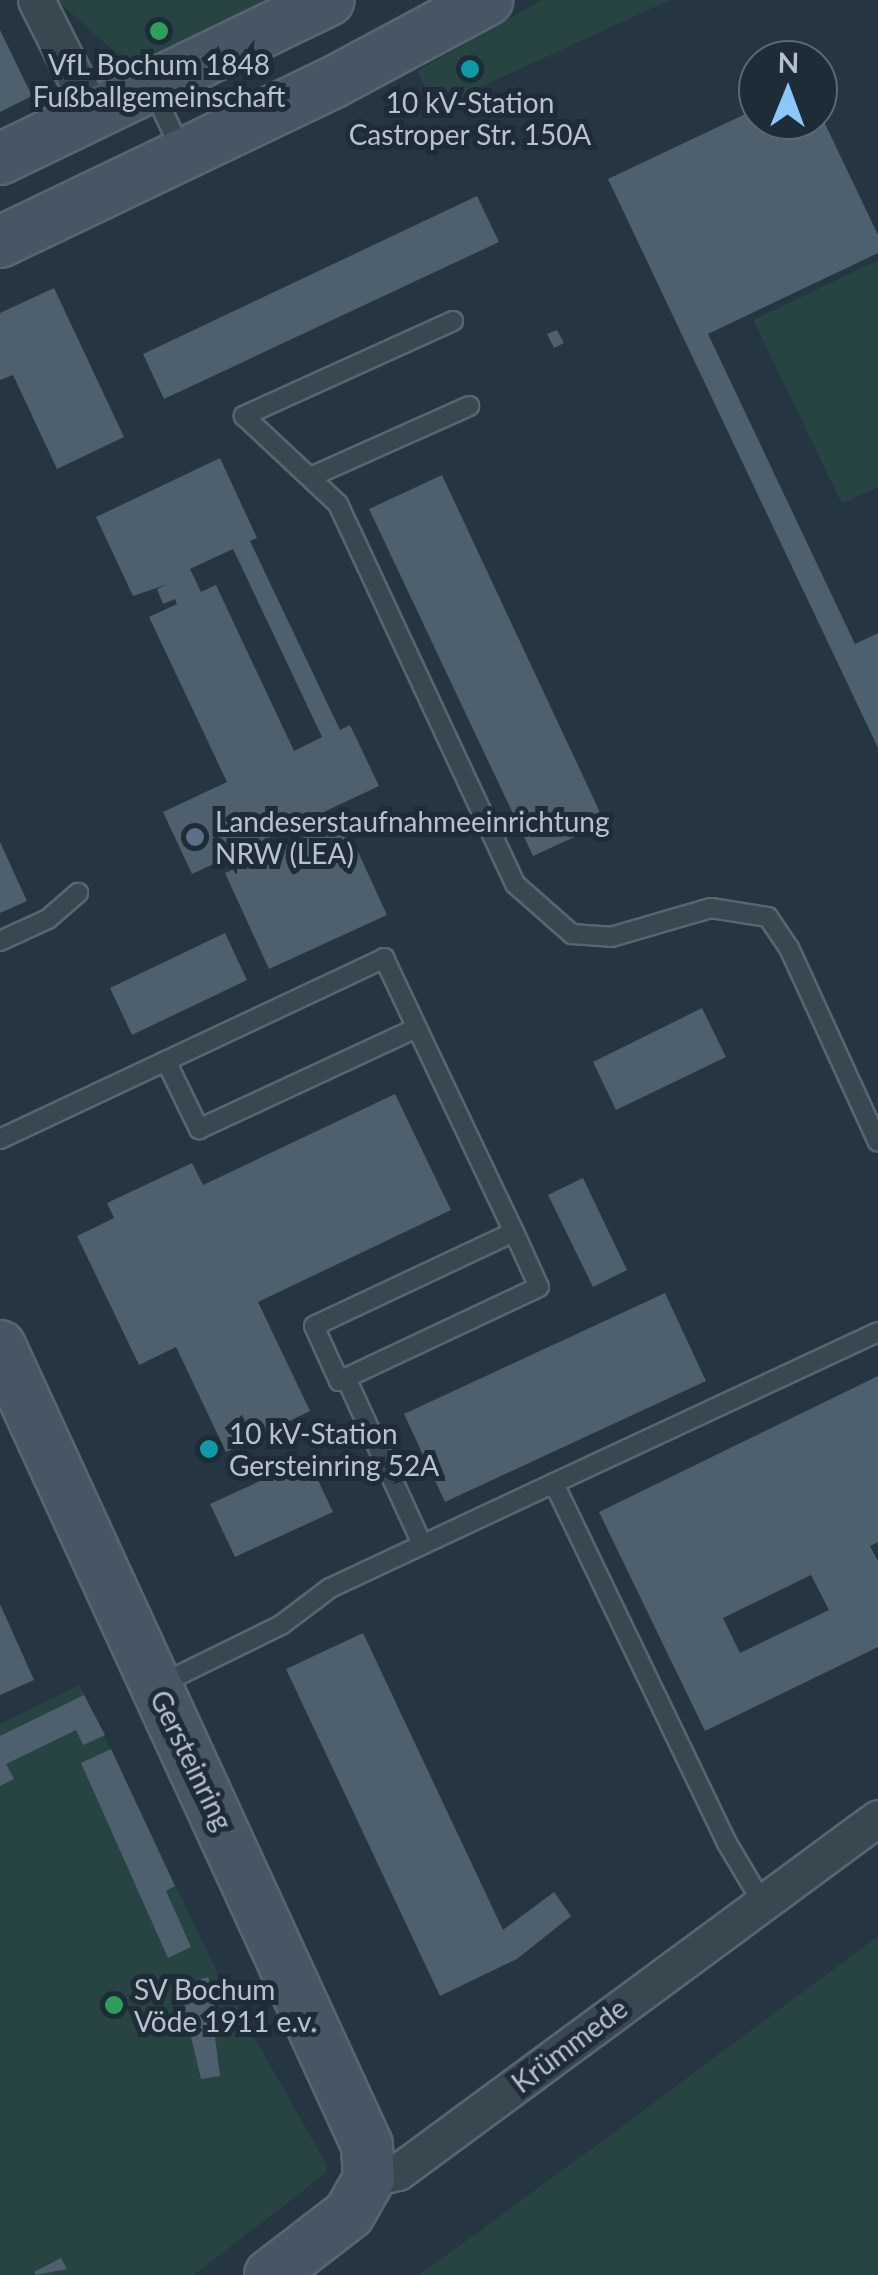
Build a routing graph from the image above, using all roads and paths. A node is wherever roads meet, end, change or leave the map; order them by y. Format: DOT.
graph roads {
  1 [pos="36,0"];
  2 [pos="329,0"];
  3 [pos="487,0"];
  4 [pos="152,89"];
  5 [pos="86,99"];
  6 [pos="184,156"];
  7 [pos="0,159"];
  8 [pos="0,242"];
  9 [pos="453,321"];
  10 [pos="468,406"];
  11 [pos="315,475"];
  12 [pos="78,892"];
  13 [pos="0,941"];
  14 [pos="417,1028"];
  15 [pos="166,1060"];
  16 [pos="0,1139"];
  17 [pos="878,1142"];
  18 [pos="514,1232"];
  19 [pos="878,1332"];
  20 [pos="0,1346"];
  21 [pos="346,1378"];
  22 [pos="554,1483"];
  23 [pos="422,1544"];
  24 [pos="156,1686"];
  25 [pos="878,1818"];
  26 [pos="762,1902"];
  27 [pos="368,2178"];
  28 [pos="270,2275"];
  1 -- 5 [label="street"];
  2 -- 4 [label="street"];
  3 -- 6 [label="street"];
  4 -- 6 [label="lane"];
  4 -- 7 [label="street"];
  6 -- 8 [label="street"];
  9 -- 11 [label="lane"];
  10 -- 11 [label="lane"];
  11 -- 17 [label="lane"];
  12 -- 13 [label="lane"];
  14 -- 15 [label="lane"];
  14 -- 15 [label="lane"];
  14 -- 18 [label="lane"];
  15 -- 16 [label="lane"];
  18 -- 21 [label="lane"];
  18 -- 21 [label="lane"];
  19 -- 22 [label="lane"];
  20 -- 24 [label="street, Gersteinring"];
  21 -- 23 [label="lane"];
  22 -- 23 [label="lane"];
  22 -- 26 [label="lane"];
  23 -- 24 [label="lane"];
  24 -- 27 [label="street, Gersteinring"];
  25 -- 26 [label="street, Krümmede"];
  26 -- 27 [label="street, Krümmede"];
  27 -- 28 [label="street"];
}
